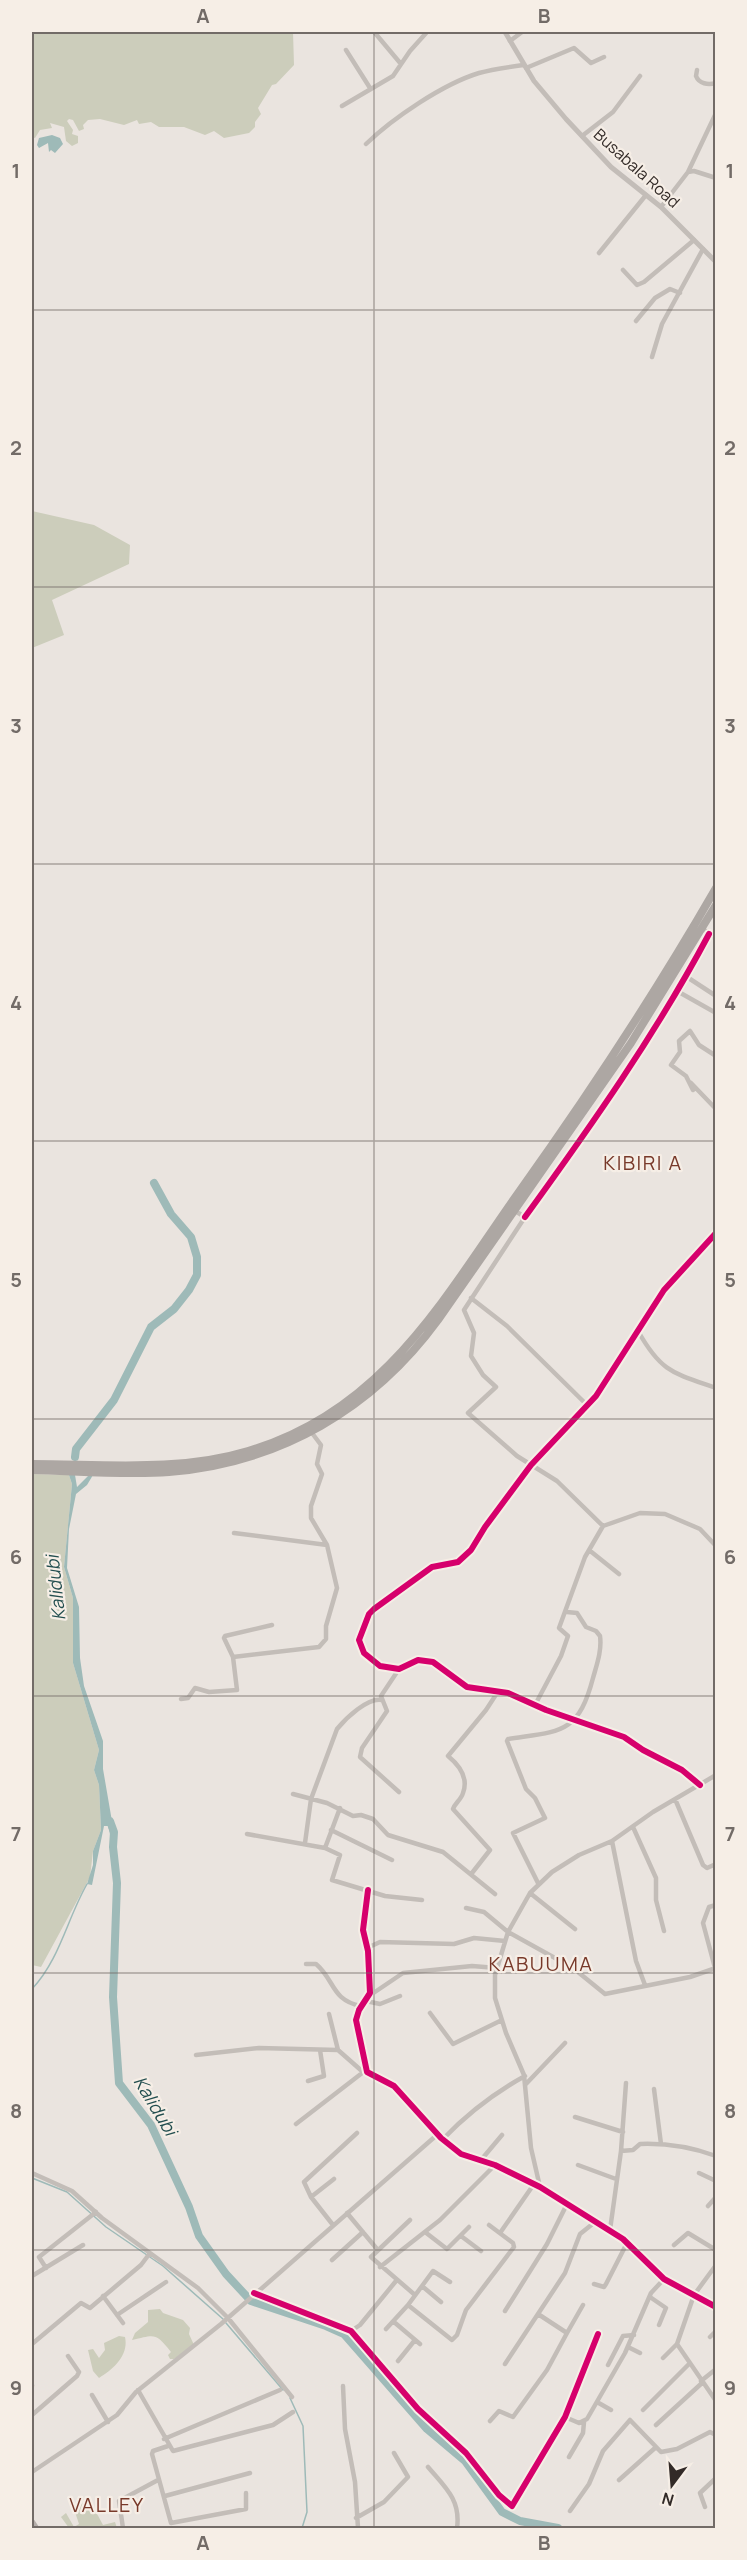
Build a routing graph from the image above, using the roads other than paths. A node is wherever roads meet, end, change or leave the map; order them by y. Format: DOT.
graph roads {
  1 [pos="428,32"];
  2 [pos="505,32"];
  3 [pos="522,32"];
  4 [pos="375,33"];
  5 [pos="510,41"];
  6 [pos="346,50"];
  7 [pos="604,57"];
  8 [pos="401,64"];
  9 [pos="525,67"];
  10 [pos="697,70"];
  11 [pos="640,76"];
  12 [pos="716,83"];
  13 [pos="370,88"];
  14 [pos="342,106"];
  15 [pos="716,113"];
  16 [pos="582,136"];
  17 [pos="366,144"];
  18 [pos="688,172"];
  19 [pos="716,178"];
  20 [pos="646,195"];
  21 [pos="660,207"];
  22 [pos="694,240"];
  23 [pos="703,249"];
  24 [pos="599,253"];
  25 [pos="716,262"];
  26 [pos="623,270"];
  27 [pos="680,293"];
  28 [pos="636,321"];
  29 [pos="652,357"];
  30 [pos="716,888"];
  31 [pos="716,905"];
  32 [pos="706,932"];
  33 [pos="716,938"];
  34 [pos="687,976"];
  35 [pos="677,991"];
  36 [pos="716,996"];
  37 [pos="716,1013"];
  38 [pos="638,1032"];
  39 [pos="648,1038"];
  40 [pos="716,1056"];
  41 [pos="689,1082"];
  42 [pos="693,1090"];
  43 [pos="716,1109"];
  44 [pos="515,1211"];
  45 [pos="525,1217"];
  46 [pos="716,1233"];
  47 [pos="471,1298"];
  48 [pos="638,1331"];
  49 [pos="716,1388"];
  50 [pos="587,1405"];
  51 [pos="312,1432"];
  52 [pos="32,1464"];
  53 [pos="531,1466"];
  54 [pos="165,1468"];
  55 [pos="32,1470"];
  56 [pos="603,1526"];
  57 [pos="234,1533"];
  58 [pos="327,1545"];
  59 [pos="716,1546"];
  60 [pos="589,1550"];
  61 [pos="619,1574"];
  62 [pos="567,1612"];
  63 [pos="272,1625"];
  64 [pos="233,1657"];
  65 [pos="399,1669"];
  66 [pos="499,1690"];
  67 [pos="181,1699"];
  68 [pos="382,1700"];
  69 [pos="535,1705"];
  70 [pos="576,1719"];
  71 [pos="716,1775"];
  72 [pos="700,1785"];
  73 [pos="399,1792"];
  74 [pos="293,1794"];
  75 [pos="675,1798"];
  76 [pos="311,1799"];
  77 [pos="340,1808"];
  78 [pos="633,1827"];
  79 [pos="331,1830"];
  80 [pos="247,1833"];
  81 [pos="612,1841"];
  82 [pos="305,1843"];
  83 [pos="325,1848"];
  84 [pos="392,1860"];
  85 [pos="716,1864"];
  86 [pos="472,1873"];
  87 [pos="538,1883"];
  88 [pos="368,1890"];
  89 [pos="530,1893"];
  90 [pos="495,1894"];
  91 [pos="422,1900"];
  92 [pos="716,1905"];
  93 [pos="466,1908"];
  94 [pos="575,1929"];
  95 [pos="664,1931"];
  96 [pos="508,1932"];
  97 [pos="505,1941"];
  98 [pos="367,1948"];
  99 [pos="306,1964"];
  100 [pos="497,1968"];
  101 [pos="715,1968"];
  102 [pos="645,1985"];
  103 [pos="400,1996"];
  104 [pos="367,1999"];
  105 [pos="361,2006"];
  106 [pos="430,2013"];
  107 [pos="329,2014"];
  108 [pos="502,2020"];
  109 [pos="565,2043"];
  110 [pos="320,2050"];
  111 [pos="338,2050"];
  112 [pos="196,2055"];
  113 [pos="364,2071"];
  114 [pos="525,2076"];
  115 [pos="309,2081"];
  116 [pos="626,2083"];
  117 [pos="525,2085"];
  118 [pos="654,2089"];
  119 [pos="575,2117"];
  120 [pos="296,2124"];
  121 [pos="623,2132"];
  122 [pos="357,2133"];
  123 [pos="438,2134"];
  124 [pos="502,2135"];
  125 [pos="443,2139"];
  126 [pos="661,2144"];
  127 [pos="621,2151"];
  128 [pos="716,2156"];
  129 [pos="481,2160"];
  130 [pos="495,2165"];
  131 [pos="578,2165"];
  132 [pos="32,2173"];
  133 [pos="699,2173"];
  134 [pos="333,2179"];
  135 [pos="616,2179"];
  136 [pos="716,2181"];
  137 [pos="534,2184"];
  138 [pos="540,2187"];
  139 [pos="311,2197"];
  140 [pos="716,2197"];
  141 [pos="567,2204"];
  142 [pos="708,2206"];
  143 [pos="347,2213"];
  144 [pos="94,2214"];
  145 [pos="410,2220"];
  146 [pos="595,2222"];
  147 [pos="333,2225"];
  148 [pos="489,2225"];
  149 [pos="469,2227"];
  150 [pos="610,2230"];
  151 [pos="363,2232"];
  152 [pos="425,2232"];
  153 [pos="500,2233"];
  154 [pos="461,2236"];
  155 [pos="627,2243"];
  156 [pos="83,2245"];
  157 [pos="674,2245"];
  158 [pos="377,2249"];
  159 [pos="716,2250"];
  160 [pos="481,2251"];
  161 [pos="148,2256"];
  162 [pos="332,2259"];
  163 [pos="716,2265"];
  164 [pos="380,2267"];
  165 [pos="46,2268"];
  166 [pos="32,2277"];
  167 [pos="664,2279"];
  168 [pos="396,2281"];
  169 [pos="166,2282"];
  170 [pos="450,2282"];
  171 [pos="594,2284"];
  172 [pos="422,2286"];
  173 [pos="253,2294"];
  174 [pos="415,2295"];
  175 [pos="694,2295"];
  176 [pos="103,2296"];
  177 [pos="650,2297"];
  178 [pos="441,2302"];
  179 [pos="408,2305"];
  180 [pos="583,2305"];
  181 [pos="716,2307"];
  182 [pos="505,2311"];
  183 [pos="538,2314"];
  184 [pos="117,2316"];
  185 [pos="227,2319"];
  186 [pos="394,2322"];
  187 [pos="123,2323"];
  188 [pos="659,2325"];
  189 [pos="386,2329"];
  190 [pos="351,2331"];
  191 [pos="716,2331"];
  192 [pos="567,2333"];
  193 [pos="598,2334"];
  194 [pos="634,2335"];
  195 [pos="710,2337"];
  196 [pos="32,2344"];
  197 [pos="677,2344"];
  198 [pos="628,2347"];
  199 [pos="640,2353"];
  200 [pos="68,2356"];
  201 [pos="663,2358"];
  202 [pos="398,2361"];
  203 [pos="690,2363"];
  204 [pos="505,2364"];
  205 [pos="608,2365"];
  206 [pos="716,2369"];
  207 [pos="702,2382"];
  208 [pos="343,2386"];
  209 [pos="138,2390"];
  210 [pos="280,2390"];
  211 [pos="92,2395"];
  212 [pos="292,2397"];
  213 [pos="714,2397"];
  214 [pos="597,2402"];
  215 [pos="611,2410"];
  216 [pos="643,2410"];
  217 [pos="293,2412"];
  218 [pos="32,2415"];
  219 [pos="565,2417"];
  220 [pos="490,2421"];
  221 [pos="108,2422"];
  222 [pos="584,2422"];
  223 [pos="656,2425"];
  224 [pos="716,2435"];
  225 [pos="164,2439"];
  226 [pos="168,2446"];
  227 [pos="655,2448"];
  228 [pos="394,2453"];
  229 [pos="569,2457"];
  230 [pos="428,2467"];
  231 [pos="32,2472"];
  232 [pos="249,2473"];
  233 [pos="716,2478"];
  234 [pos="158,2480"];
  235 [pos="619,2480"];
  236 [pos="246,2493"];
  237 [pos="165,2496"];
  238 [pos="705,2507"];
  239 [pos="570,2511"];
  240 [pos="356,2518"];
  241 [pos="32,2522"];
  242 [pos="36,2529"];
  243 [pos="123,2529"];
  244 [pos="358,2529"];
  245 [pos="457,2529"];
  1 -- 8 [label="street"];
  2 -- 5 [label="street, Busabala Road"];
  3 -- 5 [label="street"];
  4 -- 8 [label="street"];
  5 -- 9 [label="street, Busabala Road"];
  6 -- 13 [label="street"];
  7 -- 9 [label="street"];
  8 -- 13 [label="street"];
  9 -- 16 [label="street, Busabala Road"];
  9 -- 17 [label="street"];
  10 -- 12 [label="street"];
  11 -- 16 [label="street"];
  13 -- 14 [label="street"];
  15 -- 18 [label="street"];
  16 -- 20 [label="street, Busabala Road"];
  18 -- 19 [label="street"];
  18 -- 21 [label="street"];
  20 -- 21 [label="street, Busabala Road"];
  20 -- 24 [label="street"];
  21 -- 22 [label="street, Busabala Road"];
  22 -- 23 [label="street, Busabala Road"];
  22 -- 26 [label="street"];
  23 -- 25 [label="street, Busabala Road"];
  23 -- 27 [label="street"];
  27 -- 28 [label="street"];
  27 -- 29 [label="street"];
  30 -- 54 [label="highway"];
  31 -- 32 [label="highway"];
  32 -- 33 [label="street"];
  32 -- 34 [label="street"];
  32 -- 38 [label="highway"];
  34 -- 35 [label="street"];
  34 -- 36 [label="street"];
  35 -- 37 [label="street"];
  35 -- 39 [label="street"];
  38 -- 39 [label="street"];
  38 -- 44 [label="highway"];
  39 -- 45 [label="street"];
  40 -- 41 [label="street"];
  41 -- 42 [label="street"];
  41 -- 43 [label="street"];
  44 -- 45 [label="street"];
  44 -- 51 [label="highway"];
  45 -- 47 [label="street"];
  46 -- 48 [label="street"];
  47 -- 50 [label="street"];
  47 -- 53 [label="street"];
  48 -- 49 [label="street"];
  48 -- 50 [label="street"];
  50 -- 53 [label="street"];
  51 -- 54 [label="highway"];
  51 -- 58 [label="street"];
  52 -- 54 [label="highway"];
  53 -- 56 [label="street"];
  53 -- 65 [label="street"];
  54 -- 55 [label="highway"];
  56 -- 59 [label="street"];
  56 -- 60 [label="street"];
  57 -- 58 [label="street"];
  58 -- 64 [label="street"];
  60 -- 61 [label="street"];
  60 -- 62 [label="street"];
  62 -- 69 [label="street"];
  62 -- 70 [label="street"];
  63 -- 64 [label="street"];
  64 -- 67 [label="street"];
  65 -- 66 [label="street"];
  65 -- 68 [label="street"];
  66 -- 69 [label="street"];
  66 -- 86 [label="street"];
  68 -- 73 [label="street"];
  68 -- 76 [label="street"];
  69 -- 70 [label="street"];
  70 -- 72 [label="street"];
  70 -- 87 [label="street"];
  71 -- 72 [label="street"];
  72 -- 75 [label="street"];
  74 -- 76 [label="street"];
  75 -- 78 [label="street"];
  75 -- 85 [label="street"];
  76 -- 77 [label="street"];
  76 -- 82 [label="street"];
  77 -- 79 [label="street"];
  77 -- 86 [label="street"];
  78 -- 81 [label="street"];
  78 -- 95 [label="street"];
  79 -- 83 [label="street"];
  79 -- 84 [label="street"];
  80 -- 82 [label="street"];
  81 -- 87 [label="street"];
  81 -- 102 [label="street"];
  82 -- 83 [label="street"];
  83 -- 88 [label="street"];
  86 -- 90 [label="street"];
  87 -- 89 [label="street"];
  88 -- 91 [label="street"];
  88 -- 98 [label="street"];
  89 -- 94 [label="street"];
  89 -- 96 [label="street"];
  92 -- 101 [label="street"];
  93 -- 96 [label="street"];
  96 -- 97 [label="street"];
  96 -- 102 [label="street"];
  97 -- 98 [label="street"];
  97 -- 100 [label="street"];
  98 -- 104 [label="street"];
  99 -- 105 [label="street"];
  100 -- 104 [label="street"];
  100 -- 108 [label="street"];
  101 -- 102 [label="street"];
  103 -- 104 [label="street"];
  104 -- 105 [label="street"];
  105 -- 113 [label="street"];
  106 -- 108 [label="street"];
  107 -- 111 [label="street"];
  108 -- 114 [label="street"];
  109 -- 117 [label="street"];
  110 -- 111 [label="street"];
  110 -- 112 [label="street"];
  110 -- 115 [label="street"];
  111 -- 113 [label="street"];
  113 -- 120 [label="street"];
  113 -- 123 [label="street"];
  114 -- 117 [label="street"];
  114 -- 125 [label="street"];
  116 -- 121 [label="street"];
  117 -- 138 [label="street"];
  118 -- 126 [label="street"];
  119 -- 121 [label="street"];
  121 -- 127 [label="street"];
  122 -- 139 [label="street"];
  123 -- 125 [label="street"];
  123 -- 143 [label="street"];
  124 -- 129 [label="street"];
  125 -- 129 [label="street"];
  126 -- 127 [label="street"];
  126 -- 128 [label="street"];
  127 -- 135 [label="street"];
  129 -- 130 [label="street"];
  130 -- 137 [label="street"];
  130 -- 152 [label="street"];
  131 -- 135 [label="street"];
  132 -- 144 [label="street"];
  133 -- 136 [label="street"];
  134 -- 139 [label="street"];
  135 -- 150 [label="street"];
  137 -- 138 [label="street"];
  137 -- 153 [label="street"];
  138 -- 141 [label="street"];
  139 -- 147 [label="street"];
  140 -- 142 [label="street"];
  141 -- 146 [label="street"];
  141 -- 182 [label="street"];
  143 -- 147 [label="street"];
  143 -- 151 [label="street"];
  144 -- 161 [label="street"];
  144 -- 165 [label="street"];
  145 -- 158 [label="street"];
  146 -- 150 [label="street"];
  146 -- 183 [label="street"];
  147 -- 173 [label="street"];
  148 -- 153 [label="street"];
  149 -- 154 [label="street"];
  150 -- 155 [label="street"];
  151 -- 158 [label="street"];
  151 -- 162 [label="street"];
  152 -- 154 [label="street"];
  152 -- 164 [label="street"];
  153 -- 179 [label="street"];
  154 -- 160 [label="street"];
  155 -- 167 [label="street"];
  155 -- 171 [label="street"];
  156 -- 165 [label="street"];
  157 -- 159 [label="street"];
  158 -- 164 [label="street"];
  161 -- 176 [label="street"];
  161 -- 185 [label="street"];
  163 -- 175 [label="street"];
  164 -- 168 [label="street"];
  165 -- 166 [label="street"];
  167 -- 175 [label="street"];
  167 -- 177 [label="street"];
  168 -- 174 [label="street"];
  168 -- 190 [label="street"];
  169 -- 184 [label="street"];
  170 -- 172 [label="street"];
  172 -- 174 [label="street"];
  172 -- 178 [label="street"];
  173 -- 185 [label="street"];
  173 -- 190 [label="street"];
  174 -- 179 [label="street"];
  175 -- 181 [label="street"];
  175 -- 197 [label="street"];
  176 -- 184 [label="street"];
  176 -- 196 [label="street"];
  177 -- 188 [label="street"];
  177 -- 194 [label="street"];
  179 -- 186 [label="street"];
  180 -- 192 [label="street"];
  183 -- 192 [label="street"];
  183 -- 204 [label="street"];
  184 -- 187 [label="street"];
  185 -- 209 [label="street"];
  185 -- 212 [label="street"];
  186 -- 189 [label="street"];
  186 -- 202 [label="street"];
  190 -- 219 [label="street"];
  191 -- 195 [label="street"];
  192 -- 220 [label="street"];
  193 -- 219 [label="street"];
  194 -- 198 [label="street"];
  194 -- 205 [label="street"];
  197 -- 201 [label="street"];
  197 -- 203 [label="street"];
  198 -- 199 [label="street"];
  198 -- 214 [label="street"];
  200 -- 218 [label="street"];
  203 -- 207 [label="street"];
  203 -- 216 [label="street"];
  206 -- 207 [label="street"];
  207 -- 213 [label="street"];
  207 -- 223 [label="street"];
  208 -- 240 [label="street"];
  209 -- 221 [label="street"];
  209 -- 225 [label="street"];
  210 -- 225 [label="street"];
  211 -- 221 [label="street"];
  214 -- 215 [label="street"];
  214 -- 222 [label="street"];
  217 -- 226 [label="street"];
  219 -- 222 [label="street"];
  221 -- 231 [label="street"];
  222 -- 229 [label="street"];
  224 -- 227 [label="street"];
  225 -- 226 [label="street"];
  226 -- 234 [label="street"];
  227 -- 235 [label="street"];
  227 -- 239 [label="street"];
  228 -- 240 [label="street"];
  230 -- 245 [label="street"];
  232 -- 237 [label="street"];
  233 -- 238 [label="street"];
  234 -- 237 [label="street"];
  234 -- 243 [label="street"];
  236 -- 237 [label="street"];
  240 -- 244 [label="street"];
  241 -- 242 [label="main road"];
}
